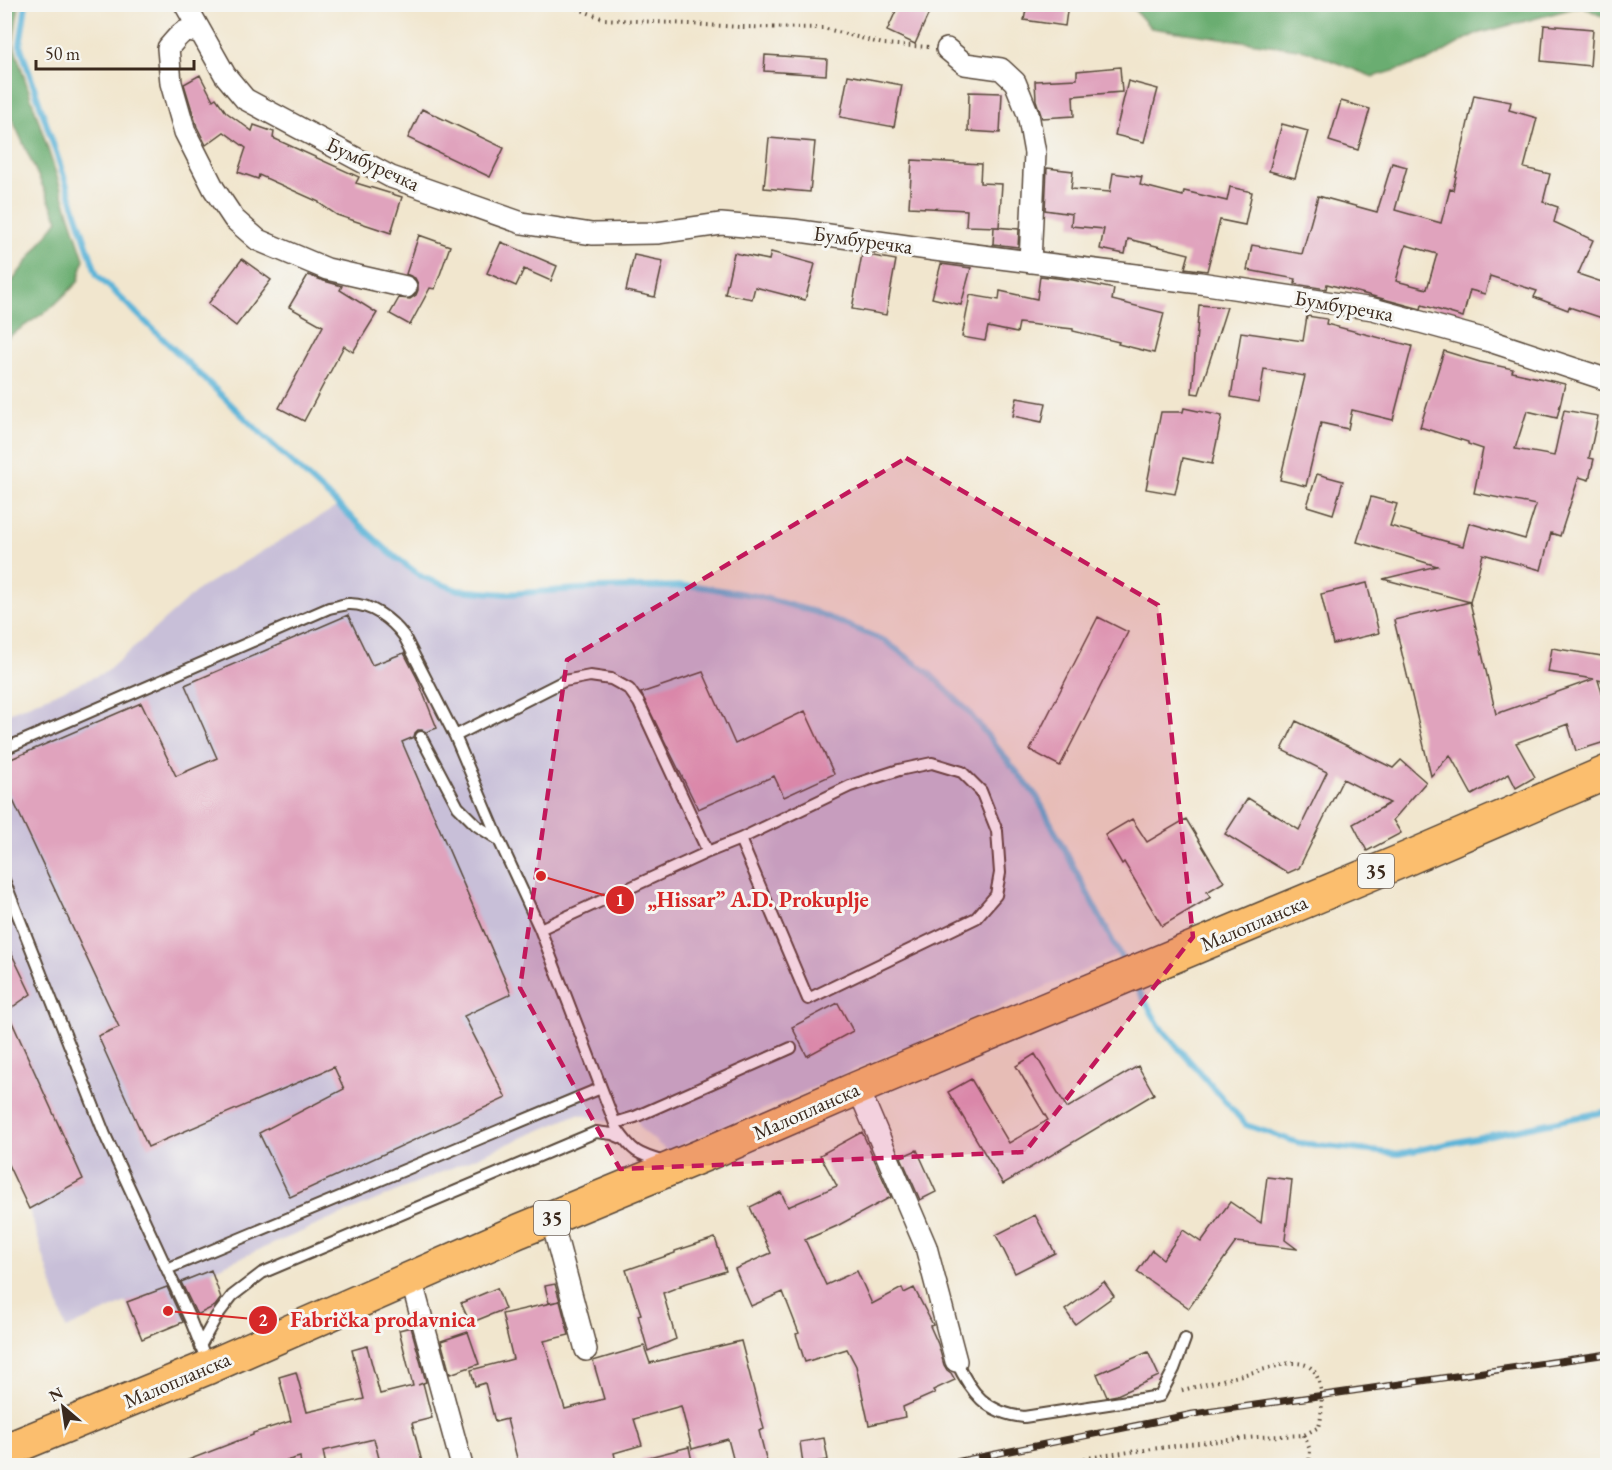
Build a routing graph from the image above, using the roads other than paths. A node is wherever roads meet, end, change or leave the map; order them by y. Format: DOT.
graph roads {
  1 [pos="185,4"];
  2 [pos="202,34"];
  3 [pos="947,49"];
  4 [pos="1030,262"];
  5 [pos="406,287"];
  6 [pos="1608,380"];
  7 [pos="455,735"];
  8 [pos="421,737"];
  9 [pos="4,749"];
  10 [pos="1608,772"];
  11 [pos="740,839"];
  12 [pos="499,840"];
  13 [pos="708,852"];
  14 [pos="4,880"];
  15 [pos="540,928"];
  16 [pos="791,1048"];
  17 [pos="601,1088"];
  18 [pos="858,1088"];
  19 [pos="615,1123"];
  20 [pos="624,1139"];
  21 [pos="678,1167"];
  22 [pos="551,1218"];
  23 [pos="167,1269"];
  24 [pos="411,1279"];
  25 [pos="1185,1339"];
  26 [pos="586,1350"];
  27 [pos="204,1357"];
  28 [pos="956,1361"];
  29 [pos="4,1451"];
  30 [pos="462,1466"];
  1 -- 2 [label="street, Бумбуречка"];
  2 -- 4 [label="street, Бумбуречка"];
  2 -- 5 [label="street"];
  3 -- 4 [label="street"];
  4 -- 6 [label="street, Бумбуречка"];
  7 -- 9 [label="lane"];
  7 -- 12 [label="lane"];
  7 -- 13 [label="lane"];
  8 -- 12 [label="lane"];
  10 -- 18 [label="main road, Малопланска / 35"];
  11 -- 11 [label="lane"];
  11 -- 13 [label="lane"];
  12 -- 15 [label="lane"];
  13 -- 15 [label="lane"];
  14 -- 23 [label="lane"];
  15 -- 17 [label="lane"];
  16 -- 19 [label="lane"];
  17 -- 19 [label="lane"];
  17 -- 23 [label="lane"];
  18 -- 21 [label="main road, Малопланска / 35"];
  18 -- 28 [label="street"];
  19 -- 20 [label="lane"];
  20 -- 21 [label="lane"];
  20 -- 27 [label="lane"];
  21 -- 22 [label="main road, Малопланска / 35"];
  22 -- 24 [label="main road, Малопланска / 35"];
  22 -- 26 [label="street"];
  23 -- 27 [label="lane"];
  24 -- 27 [label="main road, Малопланска / 35"];
  24 -- 30 [label="street"];
  25 -- 28 [label="lane"];
  27 -- 29 [label="main road, Малопланска / 35"];
}
